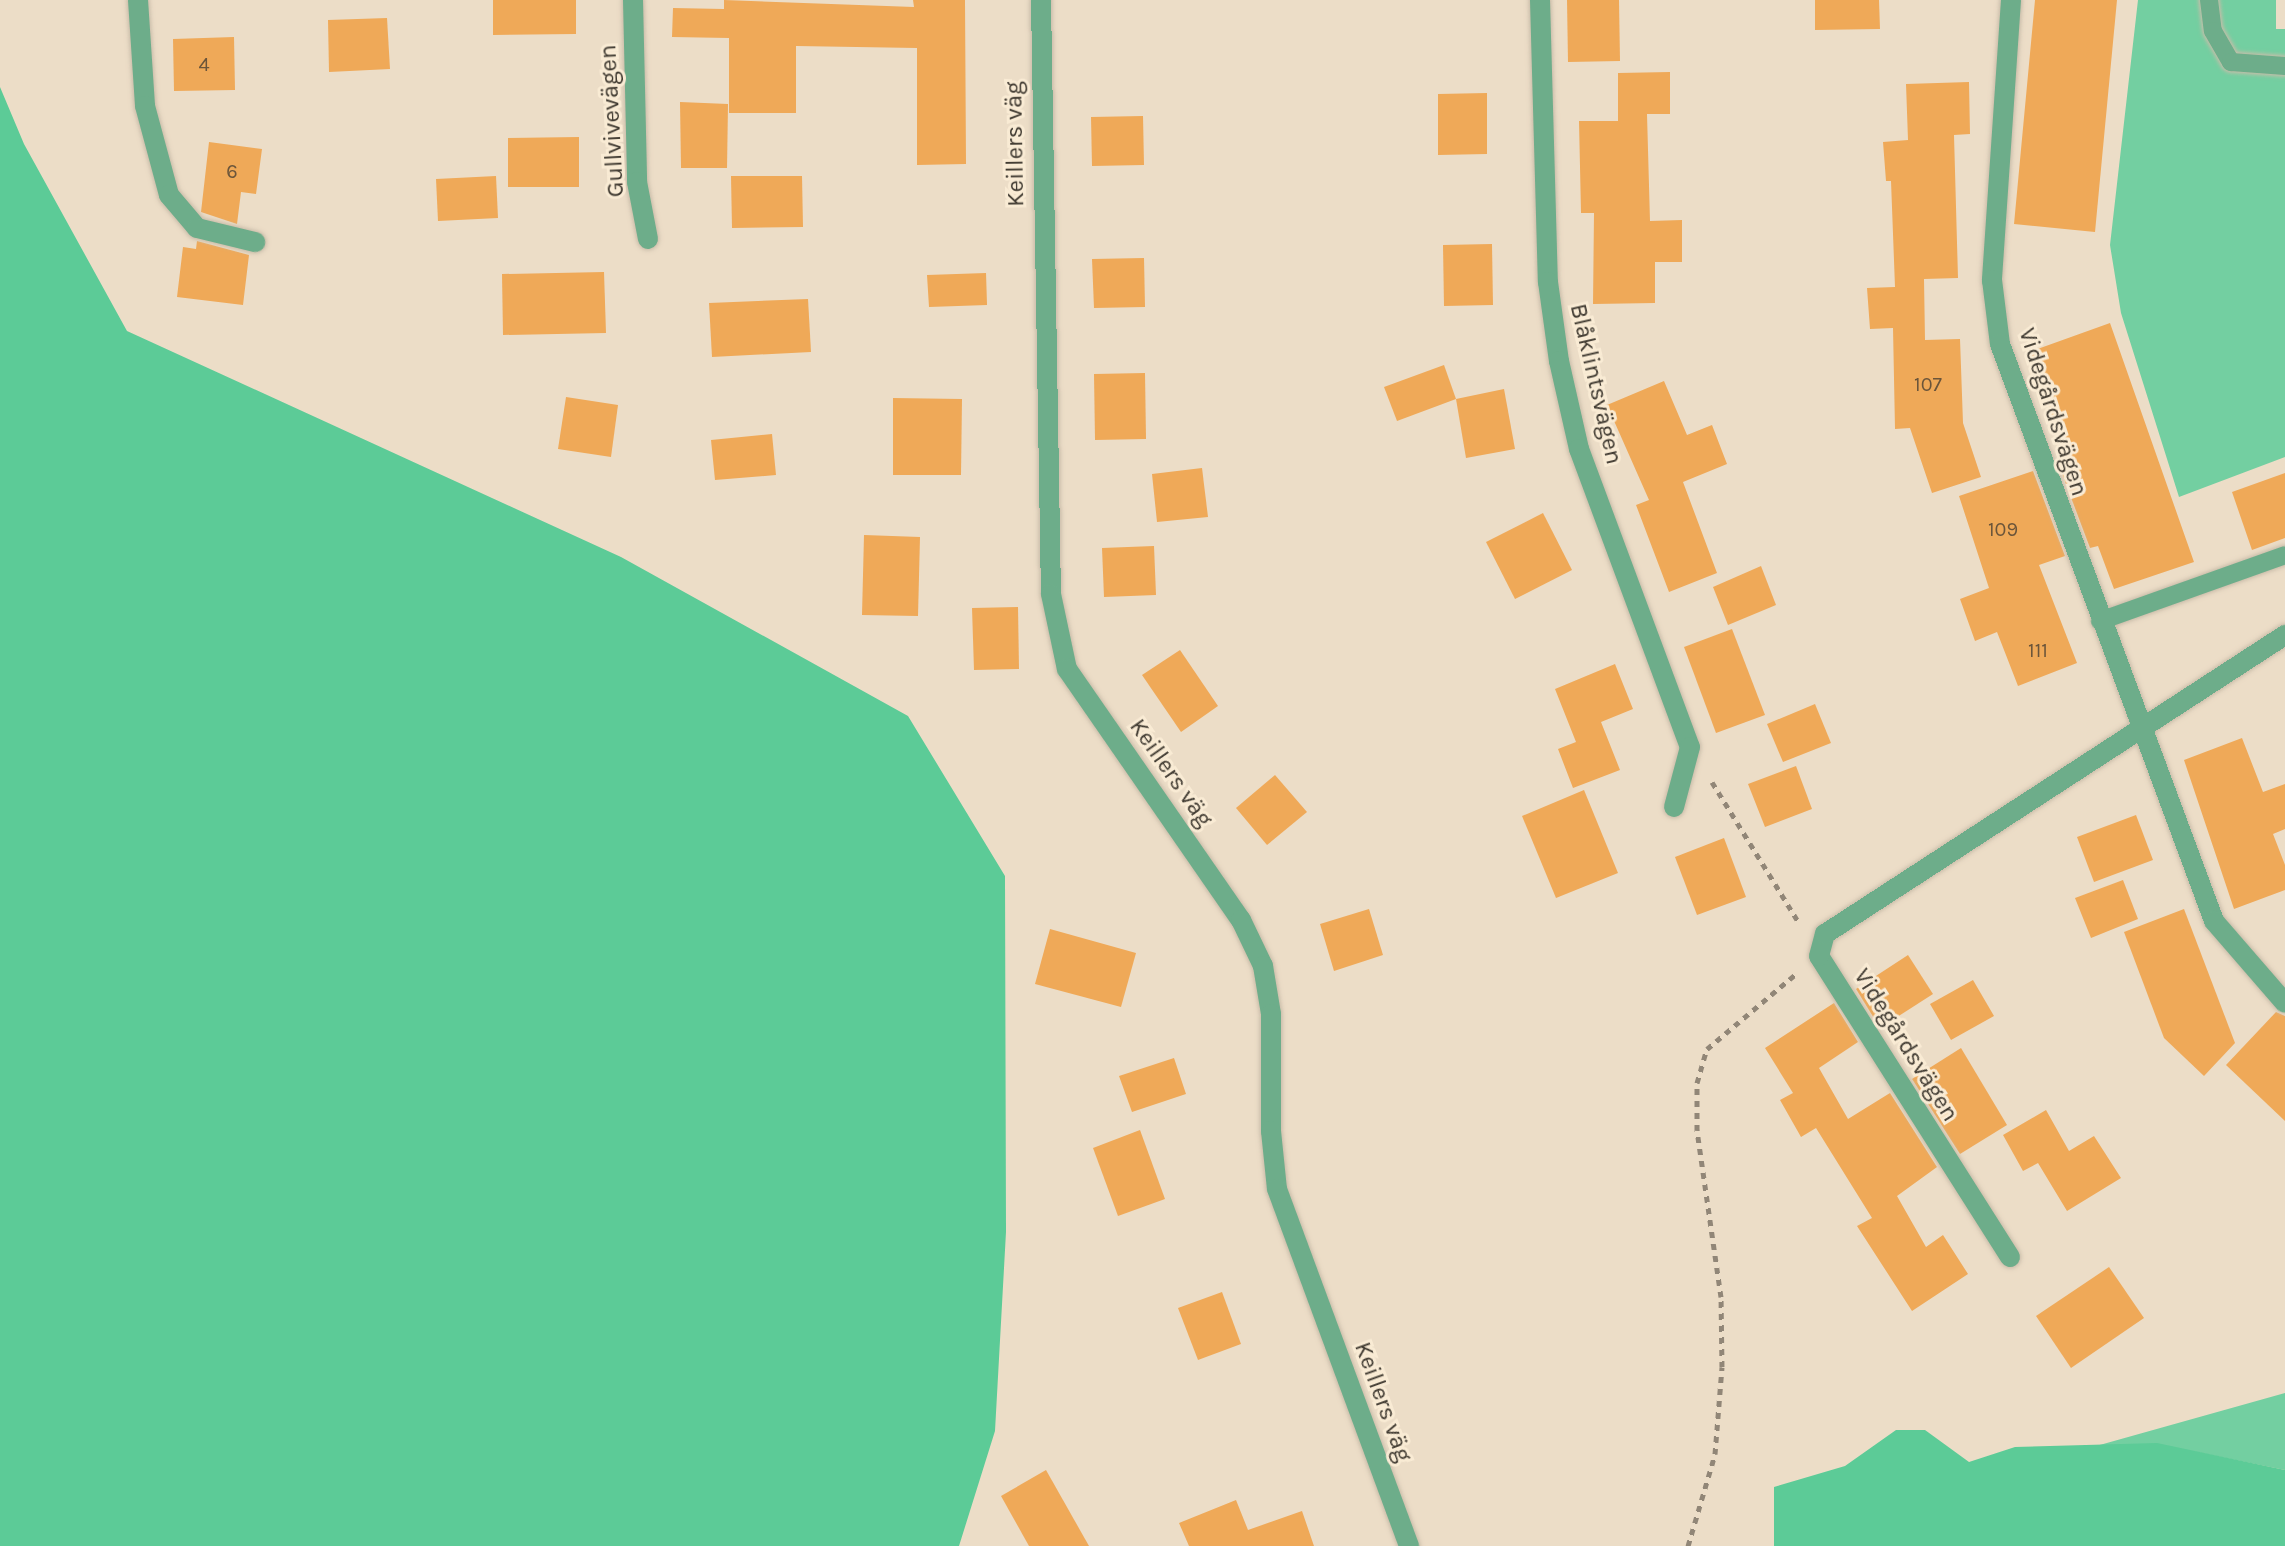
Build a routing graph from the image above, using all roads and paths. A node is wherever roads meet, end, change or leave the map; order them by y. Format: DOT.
graph roads {
  1 [pos="138,0"];
  2 [pos="633,0"];
  3 [pos="1041,0"];
  4 [pos="1540,0"];
  5 [pos="2011,0"];
  6 [pos="2209,0"];
  7 [pos="2285,66"];
  8 [pos="648,239"];
  9 [pos="255,242"];
  10 [pos="2285,555"];
  11 [pos="2100,621"];
  12 [pos="2285,635"];
  13 [pos="2142,731"];
  14 [pos="1690,747"];
  15 [pos="1674,807"];
  16 [pos="1819,956"];
  17 [pos="2285,1003"];
  18 [pos="2010,1257"];
  19 [pos="1409,1546"];
  20 [pos="1688,1546"];
  1 -- 9 [label="street"];
  2 -- 8 [label="street, Gullvivevägen"];
  3 -- 19 [label="street, Keillers väg"];
  4 -- 14 [label="street, Blåklintsvägen"];
  5 -- 11 [label="street, Videgårdsvägen"];
  6 -- 7 [label="lane"];
  10 -- 11 [label="lane"];
  11 -- 13 [label="street, Videgårdsvägen"];
  12 -- 13 [label="street"];
  13 -- 16 [label="street"];
  13 -- 17 [label="street, Videgårdsvägen"];
  14 -- 15 [label="street"];
  14 -- 16 [label="path"];
  16 -- 18 [label="street, Videgårdsvägen"];
  16 -- 20 [label="path"];
}
